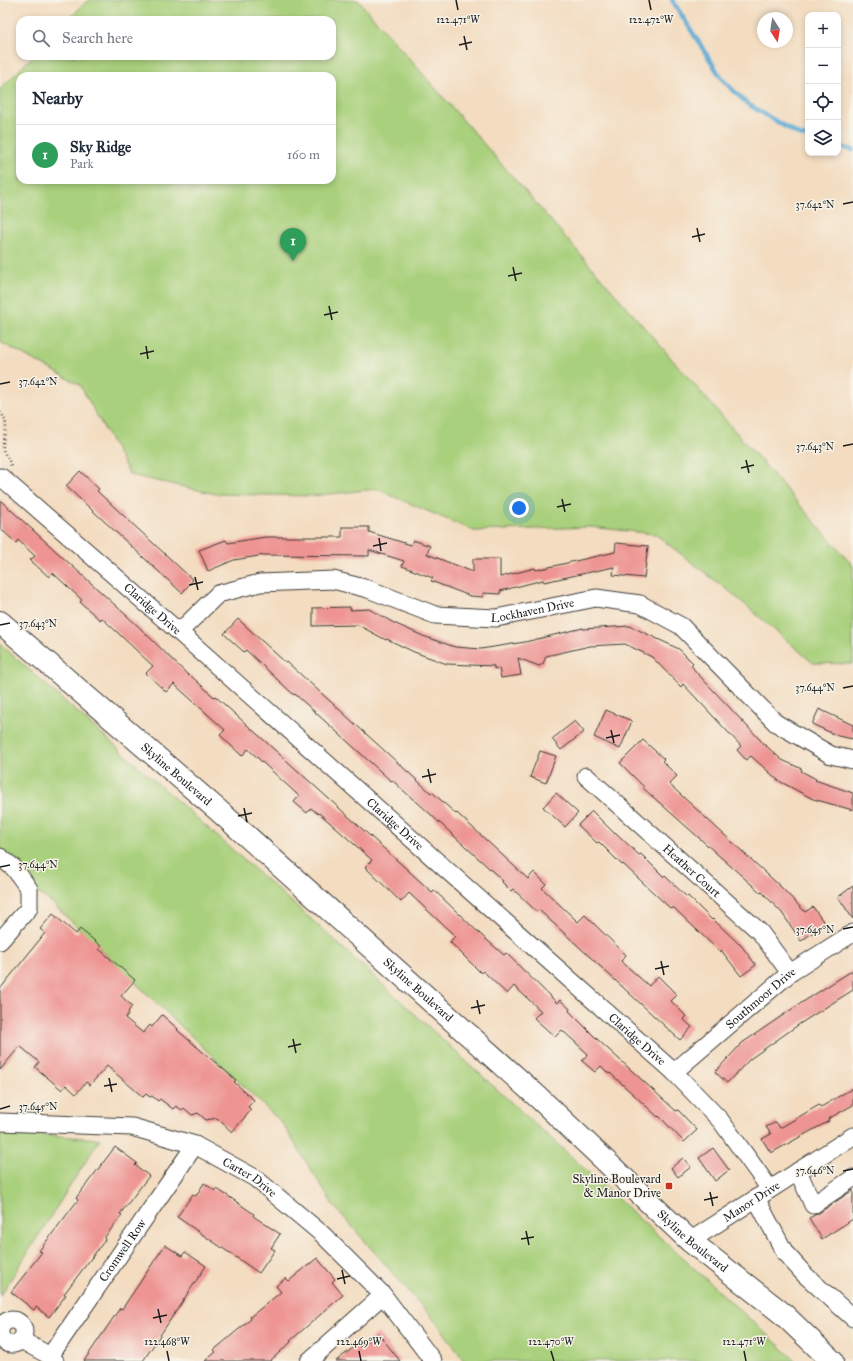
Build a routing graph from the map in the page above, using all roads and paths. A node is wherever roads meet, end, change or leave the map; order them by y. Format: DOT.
graph roads {
  1 [pos="0,412"];
  2 [pos="5,480"];
  3 [pos="0,622"];
  4 [pos="179,632"];
  5 [pos="853,760"];
  6 [pos="586,776"];
  7 [pos="0,857"];
  8 [pos="853,933"];
  9 [pos="0,941"];
  10 [pos="790,973"];
  11 [pos="674,1072"];
  12 [pos="0,1122"];
  13 [pos="853,1136"];
  14 [pos="195,1145"];
  15 [pos="798,1171"];
  16 [pos="853,1178"];
  17 [pos="763,1194"];
  18 [pos="690,1241"];
  19 [pos="383,1296"];
  20 [pos="853,1318"];
  21 [pos="21,1340"];
  22 [pos="52,1359"];
  23 [pos="835,1360"];
  24 [pos="309,1361"];
  25 [pos="433,1361"];
  1 -- 2 [label="path"];
  2 -- 4 [label="street, Claridge Drive"];
  3 -- 18 [label="main road, Skyline Boulevard"];
  4 -- 5 [label="street, Lockhaven Drive"];
  4 -- 11 [label="street, Claridge Drive"];
  6 -- 10 [label="street, Heather Court"];
  7 -- 9 [label="street"];
  8 -- 10 [label="street, Southmoor Drive"];
  10 -- 11 [label="street, Southmoor Drive"];
  11 -- 17 [label="street, Claridge Drive"];
  12 -- 14 [label="street, Carter Drive"];
  13 -- 15 [label="street, Manor Drive"];
  14 -- 19 [label="street, Carter Drive"];
  14 -- 22 [label="street, Cromwell Row"];
  15 -- 16 [label="street"];
  15 -- 17 [label="street, Manor Drive"];
  17 -- 18 [label="street, Manor Drive"];
  17 -- 20 [label="street, Claridge Drive"];
  18 -- 23 [label="main road, Skyline Boulevard"];
  19 -- 24 [label="street"];
  19 -- 25 [label="street, Carter Drive"];
  21 -- 22 [label="street"];
}
